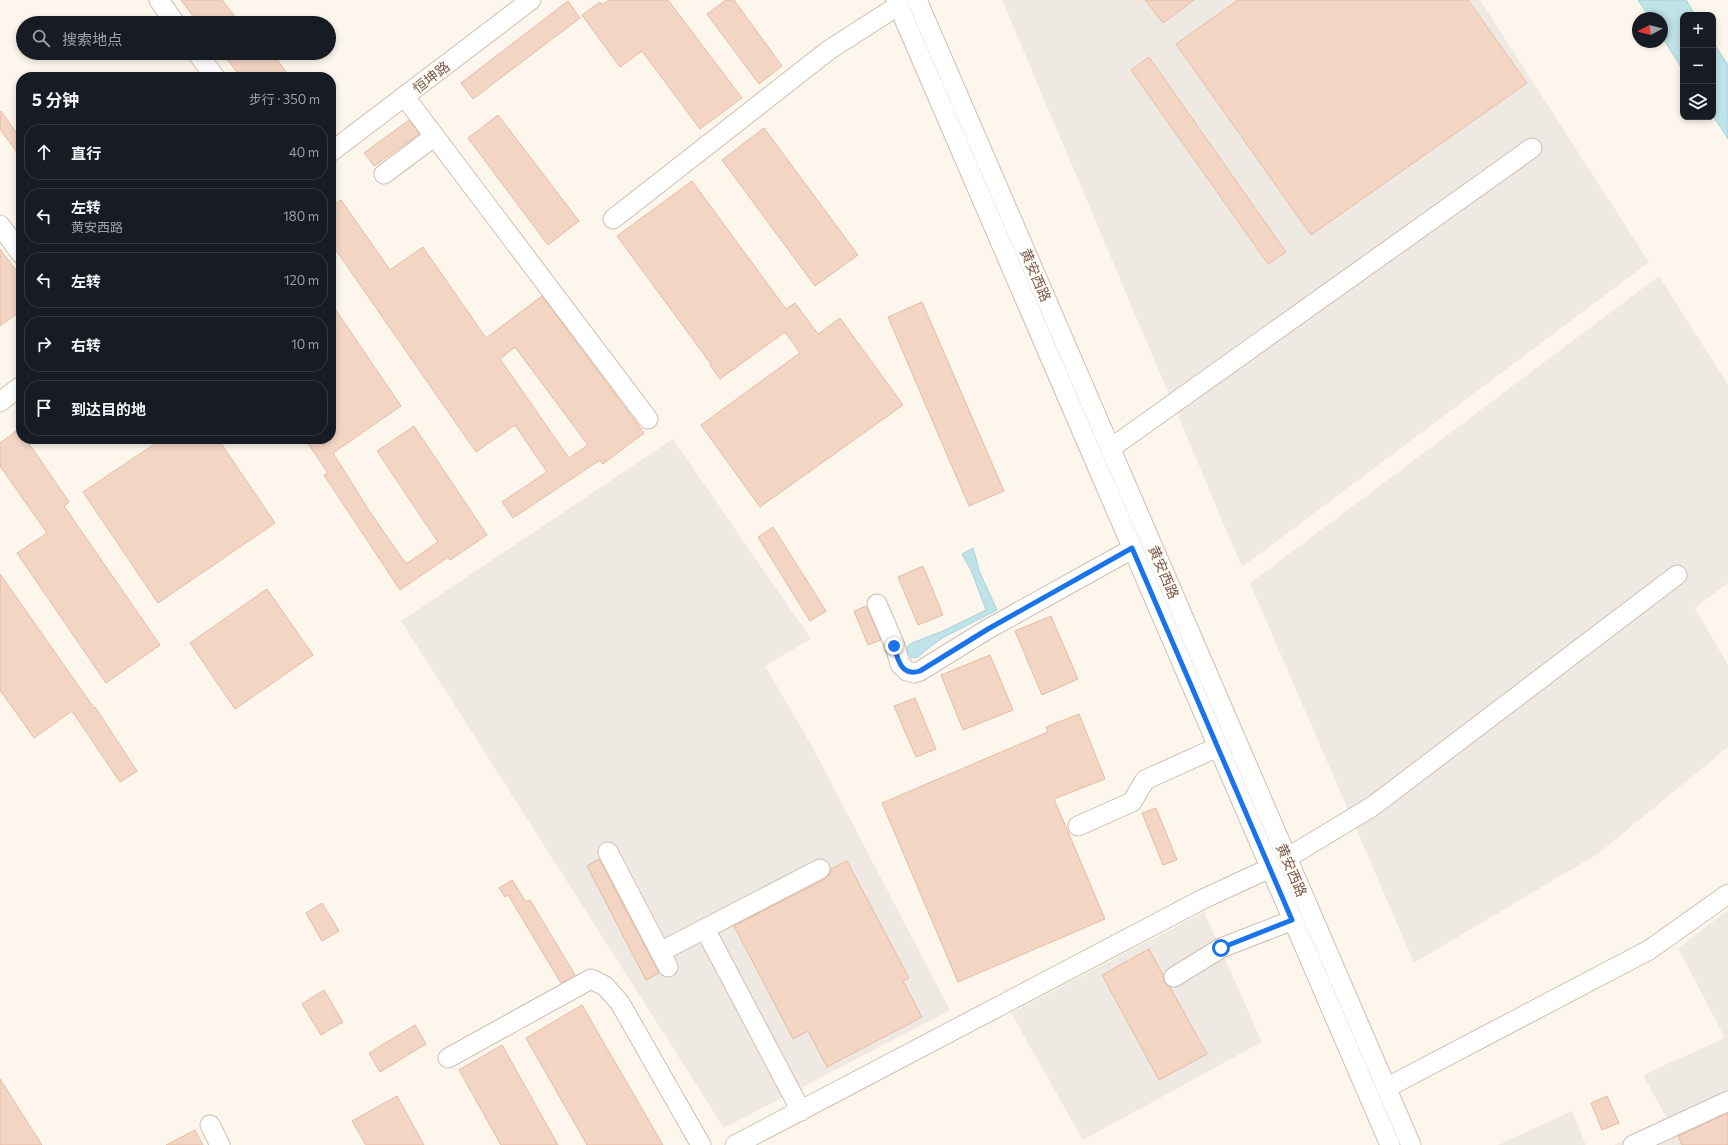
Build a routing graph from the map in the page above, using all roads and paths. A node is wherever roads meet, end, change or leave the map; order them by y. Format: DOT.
graph roads {
  1 [pos="159,0"];
  2 [pos="531,0"];
  3 [pos="917,0"];
  4 [pos="897,3"];
  5 [pos="170,16"];
  6 [pos="202,60"];
  7 [pos="211,72"];
  8 [pos="405,97"];
  9 [pos="435,136"];
  10 [pos="336,148"];
  11 [pos="1532,148"];
  12 [pos="384,174"];
  13 [pos="613,219"];
  14 [pos="0,225"];
  15 [pos="16,247"];
  16 [pos="16,390"];
  17 [pos="0,402"];
  18 [pos="648,419"];
  19 [pos="1111,448"];
  20 [pos="1132,548"];
  21 [pos="1677,575"];
  22 [pos="876,604"];
  23 [pos="1218,747"];
  24 [pos="1078,826"];
  25 [pos="608,852"];
  26 [pos="1287,858"];
  27 [pos="1270,868"];
  28 [pos="820,869"];
  29 [pos="1728,894"];
  30 [pos="1292,920"];
  31 [pos="706,928"];
  32 [pos="1174,977"];
  33 [pos="448,1058"];
  34 [pos="1386,1088"];
  35 [pos="1728,1101"];
  36 [pos="801,1111"];
  37 [pos="210,1125"];
  38 [pos="220,1145"];
  39 [pos="701,1145"];
  40 [pos="735,1145"];
  41 [pos="1390,1145"];
  42 [pos="1411,1145"];
  43 [pos="1633,1145"];
  1 -- 5 [label="street"];
  2 -- 8 [label="street, 恒坤路"];
  3 -- 19 [label="street, 黄安西路"];
  4 -- 13 [label="street"];
  4 -- 20 [label="street, 黄安西路"];
  6 -- 7 [label="street"];
  8 -- 9 [label="street"];
  8 -- 10 [label="street, 恒坤路"];
  9 -- 12 [label="street"];
  9 -- 18 [label="street"];
  11 -- 19 [label="street"];
  14 -- 15 [label="street"];
  16 -- 17 [label="street"];
  19 -- 26 [label="street, 黄安西路"];
  20 -- 22 [label="street"];
  20 -- 23 [label="street, 黄安西路"];
  21 -- 26 [label="street"];
  23 -- 24 [label="street"];
  23 -- 27 [label="street, 黄安西路"];
  25 -- 31 [label="street"];
  26 -- 34 [label="street, 黄安西路"];
  27 -- 30 [label="street, 黄安西路"];
  27 -- 36 [label="street"];
  28 -- 31 [label="street"];
  29 -- 34 [label="street"];
  30 -- 32 [label="street"];
  30 -- 41 [label="street, 黄安西路"];
  31 -- 36 [label="street"];
  33 -- 39 [label="street"];
  34 -- 42 [label="street, 黄安西路"];
  35 -- 43 [label="street"];
  36 -- 40 [label="street"];
  37 -- 38 [label="street"];
}
